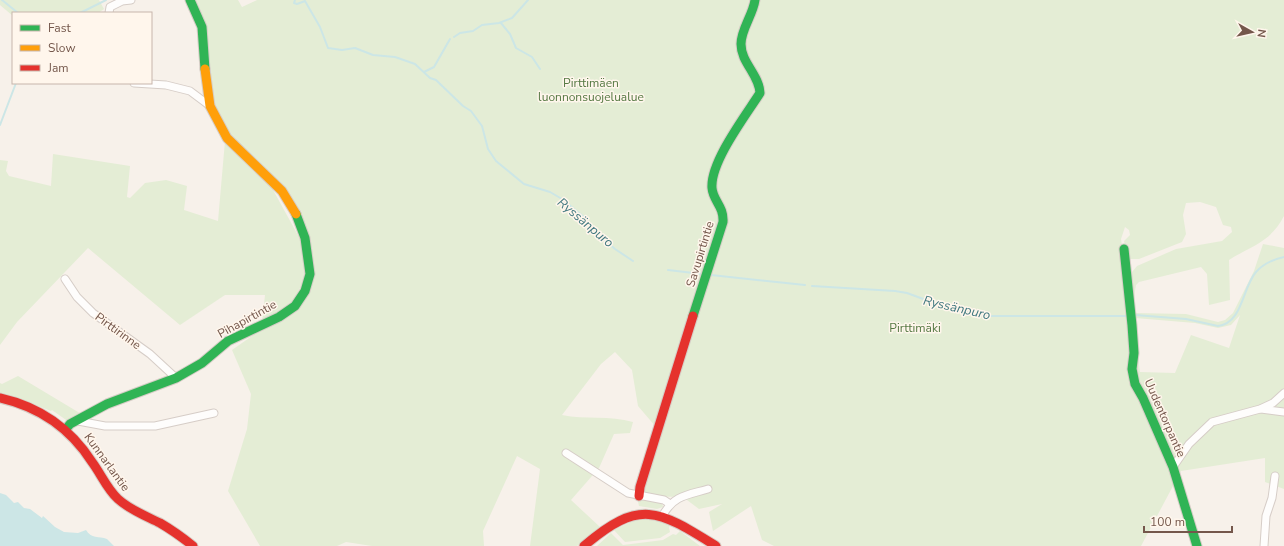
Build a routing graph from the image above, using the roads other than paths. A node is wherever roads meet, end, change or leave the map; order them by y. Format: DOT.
graph roads {
  1 [pos="131,0"];
  2 [pos="190,0"];
  3 [pos="755,0"];
  4 [pos="109,12"];
  5 [pos="150,84"];
  6 [pos="210,106"];
  7 [pos="1124,249"];
  8 [pos="65,279"];
  9 [pos="176,378"];
  10 [pos="1284,393"];
  11 [pos="0,398"];
  12 [pos="1260,409"];
  13 [pos="1284,412"];
  14 [pos="214,413"];
  15 [pos="78,421"];
  16 [pos="66,429"];
  17 [pos="566,454"];
  18 [pos="1173,468"];
  19 [pos="1276,476"];
  20 [pos="708,490"];
  21 [pos="639,496"];
  22 [pos="670,504"];
  23 [pos="663,515"];
  24 [pos="192,546"];
  25 [pos="584,546"];
  26 [pos="716,546"];
  27 [pos="1197,546"];
  28 [pos="1264,546"];
  1 -- 4 [label="street"];
  2 -- 6 [label="street, Pihapirtintie"];
  3 -- 21 [label="street, Savupirtintie"];
  5 -- 6 [label="street, Pihapirtintie"];
  6 -- 9 [label="street, Pihapirtintie"];
  7 -- 18 [label="street, Uudentorpantie"];
  8 -- 9 [label="street, Pirttirinne"];
  9 -- 15 [label="street, Pihapirtintie"];
  10 -- 12 [label="street"];
  11 -- 16 [label="street, Kunnarlantie"];
  12 -- 13 [label="street"];
  12 -- 18 [label="street"];
  14 -- 15 [label="street"];
  15 -- 16 [label="street, Pihapirtintie"];
  16 -- 24 [label="street, Kunnarlantie"];
  17 -- 21 [label="street"];
  18 -- 27 [label="street, Uudentorpantie"];
  19 -- 28 [label="street"];
  20 -- 22 [label="street"];
  21 -- 22 [label="street"];
  22 -- 23 [label="street"];
  23 -- 25 [label="street"];
  23 -- 26 [label="street"];
}
